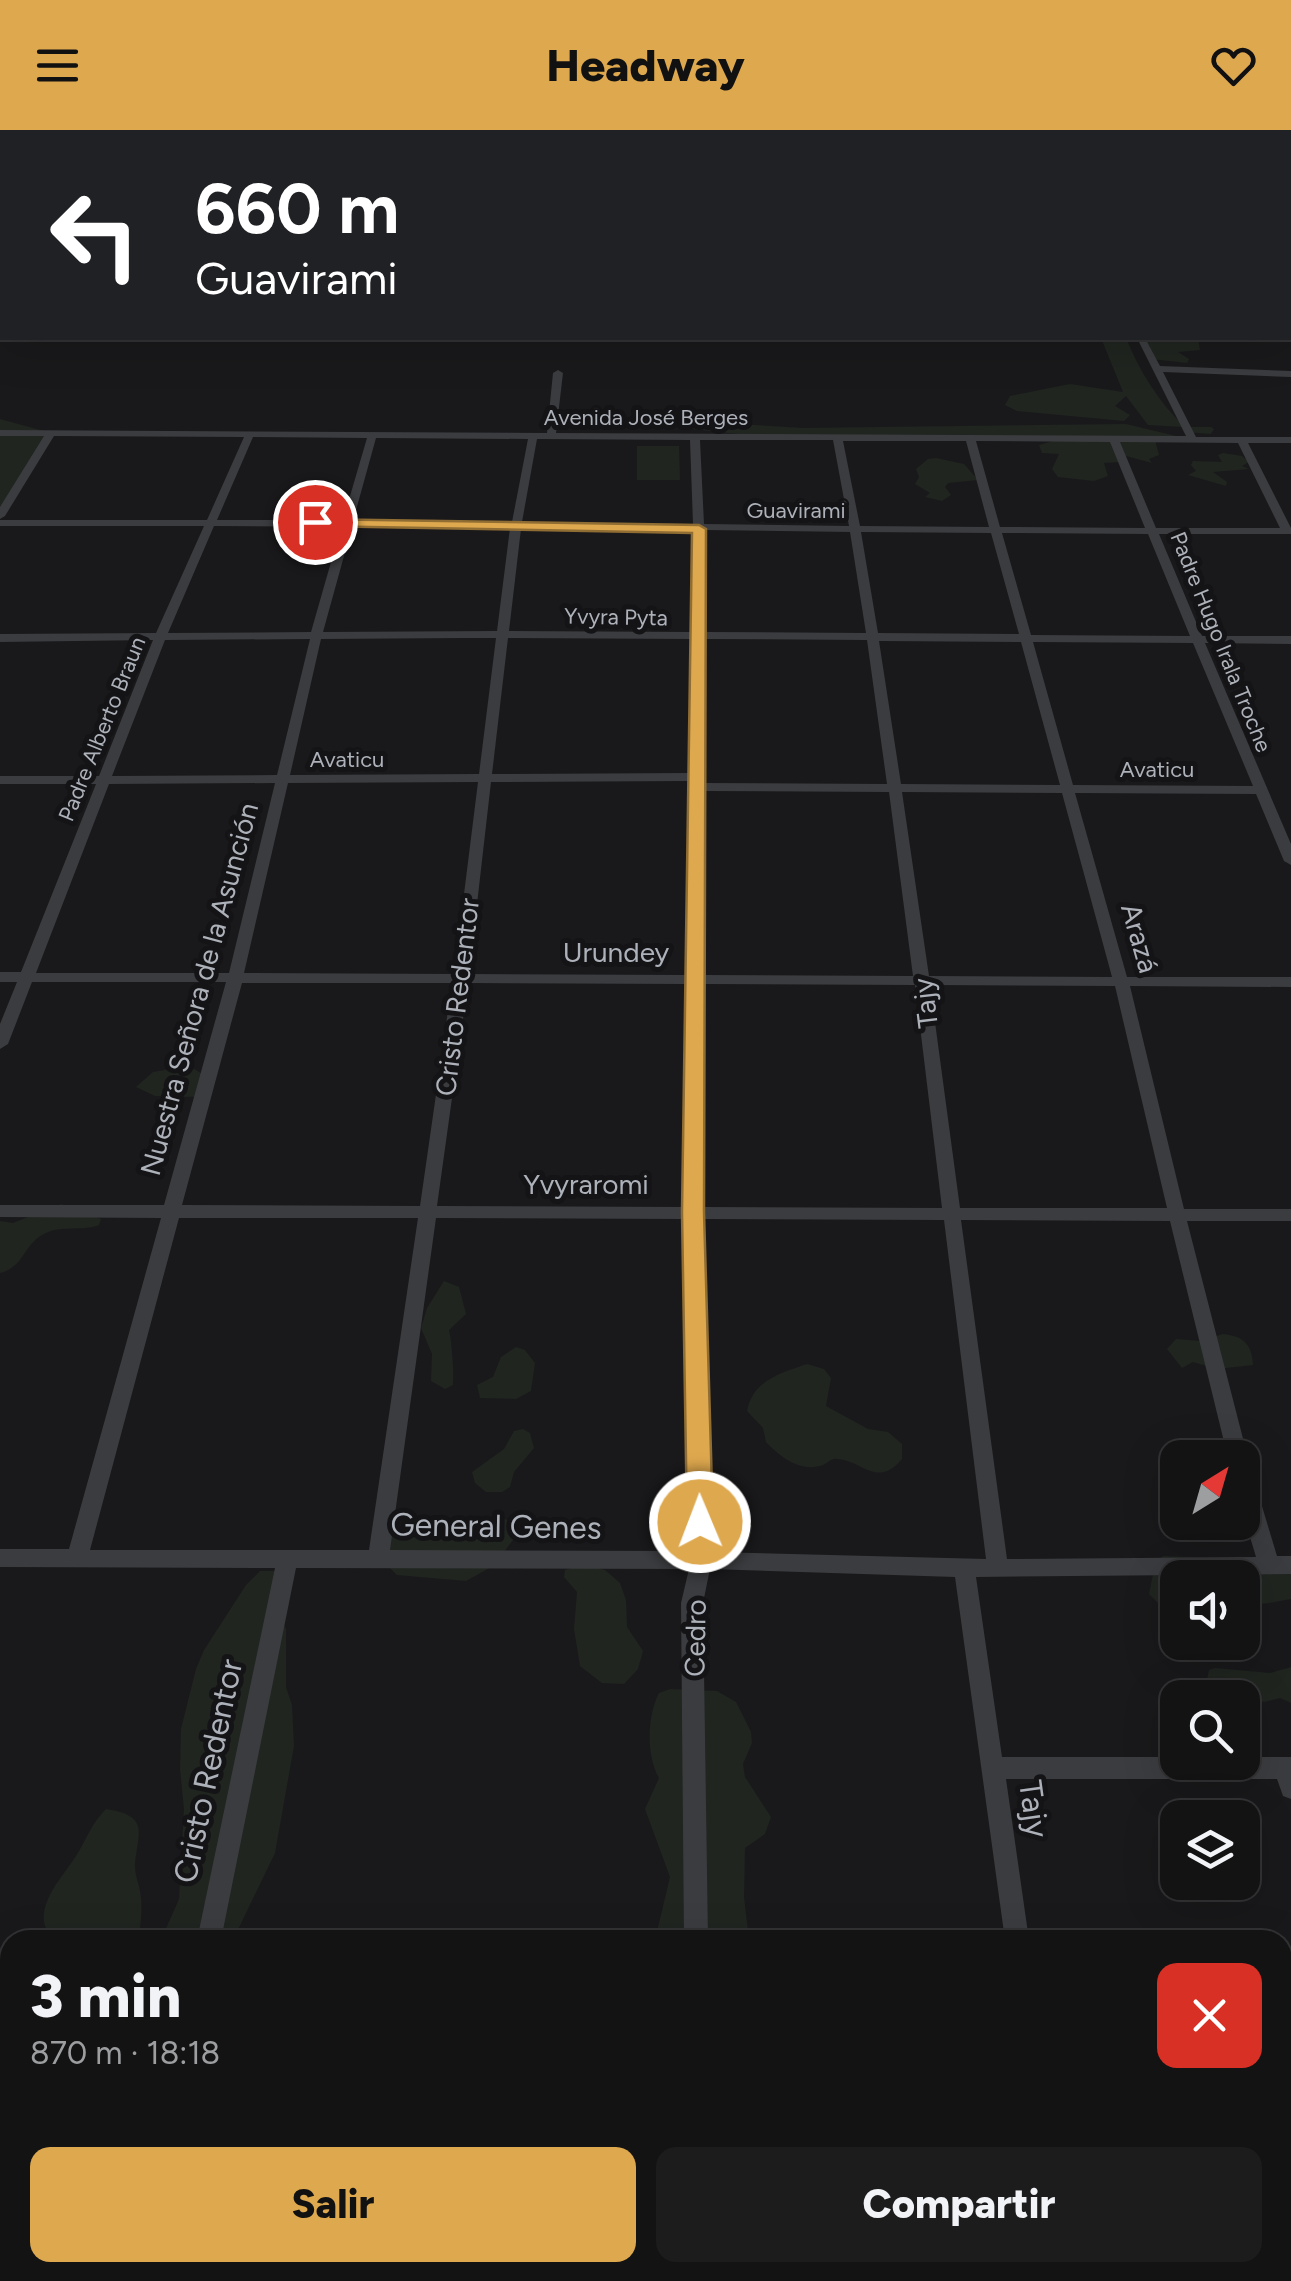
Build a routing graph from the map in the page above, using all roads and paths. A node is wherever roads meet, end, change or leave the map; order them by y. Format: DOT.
graph roads {
  1 [pos="1142,340"];
  2 [pos="1157,369"];
  3 [pos="558,372"];
  4 [pos="1291,374"];
  5 [pos="52,433"];
  6 [pos="0,434"];
  7 [pos="250,434"];
  8 [pos="372,436"];
  9 [pos="533,436"];
  10 [pos="551,437"];
  11 [pos="695,437"];
  12 [pos="970,438"];
  13 [pos="1113,438"];
  14 [pos="1192,438"];
  15 [pos="838,439"];
  16 [pos="1241,439"];
  17 [pos="1291,440"];
  18 [pos="0,516"];
  19 [pos="211,522"];
  20 [pos="350,522"];
  21 [pos="0,524"];
  22 [pos="516,527"];
  23 [pos="699,529"];
  24 [pos="858,530"];
  25 [pos="996,531"];
  26 [pos="1154,531"];
  27 [pos="1289,531"];
  28 [pos="502,635"];
  29 [pos="319,636"];
  30 [pos="160,637"];
  31 [pos="0,638"];
  32 [pos="698,638"];
  33 [pos="1026,639"];
  34 [pos="1199,639"];
  35 [pos="872,640"];
  36 [pos="1291,640"];
  37 [pos="282,779"];
  38 [pos="484,779"];
  39 [pos="0,780"];
  40 [pos="102,780"];
  41 [pos="695,782"];
  42 [pos="895,787"];
  43 [pos="1066,789"];
  44 [pos="1258,790"];
  45 [pos="1291,862"];
  46 [pos="236,975"];
  47 [pos="0,976"];
  48 [pos="27,976"];
  49 [pos="460,976"];
  50 [pos="696,978"];
  51 [pos="922,979"];
  52 [pos="1122,981"];
  53 [pos="1291,982"];
  54 [pos="0,1044"];
  55 [pos="169,1210"];
  56 [pos="428,1210"];
  57 [pos="0,1211"];
  58 [pos="693,1212"];
  59 [pos="949,1212"];
  60 [pos="1178,1214"];
  61 [pos="1291,1215"];
  62 [pos="1233,1440"];
  63 [pos="1260,1517"];
  64 [pos="76,1556"];
  65 [pos="288,1557"];
  66 [pos="379,1557"];
  67 [pos="0,1558"];
  68 [pos="701,1560"];
  69 [pos="1280,1565"];
  70 [pos="964,1568"];
  71 [pos="998,1568"];
  72 [pos="993,1768"];
  73 [pos="1289,1775"];
  74 [pos="211,1930"];
  75 [pos="696,1930"];
  76 [pos="1016,1930"];
  1 -- 2 [label="street"];
  2 -- 4 [label="street"];
  2 -- 14 [label="street"];
  3 -- 10 [label="street"];
  5 -- 6 [label="street, Avenida José Berges"];
  5 -- 7 [label="street, Avenida José Berges"];
  5 -- 18 [label="street"];
  7 -- 8 [label="street, Avenida José Berges"];
  7 -- 19 [label="street, Padre Alberto Braun"];
  8 -- 9 [label="street, Avenida José Berges"];
  8 -- 20 [label="street, Nuestra Señora de la Asunción"];
  9 -- 10 [label="street, Avenida José Berges"];
  9 -- 22 [label="street, Cristo Redentor"];
  10 -- 11 [label="street, Avenida José Berges"];
  11 -- 15 [label="street, Avenida José Berges"];
  11 -- 23 [label="street, Cedro"];
  12 -- 13 [label="street, Avenida José Berges"];
  12 -- 15 [label="street, Avenida José Berges"];
  12 -- 25 [label="street, Arazá"];
  13 -- 14 [label="street, Avenida José Berges"];
  13 -- 26 [label="street, Padre Hugo Irala Troche"];
  14 -- 16 [label="street, Avenida José Berges"];
  15 -- 24 [label="street, Tajy"];
  16 -- 17 [label="street, Avenida José Berges"];
  16 -- 27 [label="street"];
  19 -- 20 [label="street, Guavirami"];
  19 -- 21 [label="street, Guavirami"];
  19 -- 30 [label="street, Padre Alberto Braun"];
  20 -- 22 [label="street, Guavirami"];
  20 -- 29 [label="street, Nuestra Señora de la Asunción"];
  22 -- 23 [label="street, Guavirami"];
  22 -- 28 [label="street, Cristo Redentor"];
  23 -- 24 [label="street, Guavirami"];
  23 -- 32 [label="street, Cedro"];
  24 -- 25 [label="street, Guavirami"];
  24 -- 35 [label="street, Tajy"];
  25 -- 26 [label="street, Guavirami"];
  25 -- 33 [label="street, Arazá"];
  26 -- 27 [label="street, Guavirami"];
  26 -- 34 [label="street, Padre Hugo Irala Troche"];
  28 -- 29 [label="street, Yvyra Pyta"];
  28 -- 32 [label="street, Yvyra Pyta"];
  28 -- 38 [label="street, Cristo Redentor"];
  29 -- 30 [label="street, Yvyra Pyta"];
  29 -- 37 [label="street, Nuestra Señora de la Asunción"];
  30 -- 31 [label="street, Yvyra Pyta"];
  30 -- 40 [label="street, Padre Alberto Braun"];
  32 -- 35 [label="street, Yvyra Pyta"];
  32 -- 41 [label="street, Cedro"];
  33 -- 34 [label="street, Yvyra Pyta"];
  33 -- 35 [label="street, Yvyra Pyta"];
  33 -- 43 [label="street, Arazá"];
  34 -- 36 [label="street, Yvyra Pyta"];
  34 -- 44 [label="street, Padre Hugo Irala Troche"];
  35 -- 42 [label="street, Tajy"];
  37 -- 38 [label="street, Avaticu"];
  37 -- 40 [label="street, Avaticu"];
  37 -- 46 [label="street, Nuestra Señora de la Asunción"];
  38 -- 41 [label="street, Avaticu"];
  38 -- 49 [label="street, Cristo Redentor"];
  39 -- 40 [label="street, Avaticu"];
  40 -- 48 [label="street, Padre Alberto Braun"];
  41 -- 42 [label="street, Avaticu"];
  41 -- 50 [label="street, Cedro"];
  42 -- 43 [label="street, Avaticu"];
  42 -- 51 [label="street, Tajy"];
  43 -- 44 [label="street, Avaticu"];
  43 -- 52 [label="street, Arazá"];
  44 -- 45 [label="street, Padre Hugo Irala Troche"];
  46 -- 48 [label="street, Urundey"];
  46 -- 49 [label="street, Urundey"];
  46 -- 55 [label="street, Nuestra Señora de la Asunción"];
  47 -- 48 [label="street, Urundey"];
  48 -- 54 [label="street, Padre Alberto Braun"];
  49 -- 50 [label="street, Urundey"];
  49 -- 56 [label="street, Cristo Redentor"];
  50 -- 51 [label="street, Urundey"];
  50 -- 58 [label="street, Cedro"];
  51 -- 52 [label="street, Urundey"];
  51 -- 59 [label="street, Tajy"];
  52 -- 53 [label="street, Urundey"];
  52 -- 60 [label="street, Arazá"];
  55 -- 56 [label="street, Yvyraromi"];
  55 -- 57 [label="street, Yvyraromi"];
  55 -- 64 [label="street, Nuestra Señora de la Asunción"];
  56 -- 58 [label="street, Yvyraromi"];
  56 -- 66 [label="street, Cristo Redentor"];
  58 -- 59 [label="street, Yvyraromi"];
  58 -- 68 [label="street, Cedro"];
  59 -- 60 [label="street, Yvyraromi"];
  59 -- 71 [label="street, Tajy"];
  60 -- 61 [label="street, Yvyraromi"];
  60 -- 62 [label="street, Arazá"];
  63 -- 69 [label="street"];
  64 -- 65 [label="street, General Genes"];
  64 -- 67 [label="street, General Genes"];
  65 -- 66 [label="street, General Genes"];
  65 -- 74 [label="street, Cristo Redentor"];
  66 -- 68 [label="street, General Genes"];
  68 -- 70 [label="street, General Genes"];
  68 -- 75 [label="street, Cedro"];
  69 -- 71 [label="street, General Genes"];
  70 -- 71 [label="street, General Genes"];
  70 -- 72 [label="street, Tajy"];
  72 -- 73 [label="street"];
  72 -- 76 [label="street, Tajy"];
}
